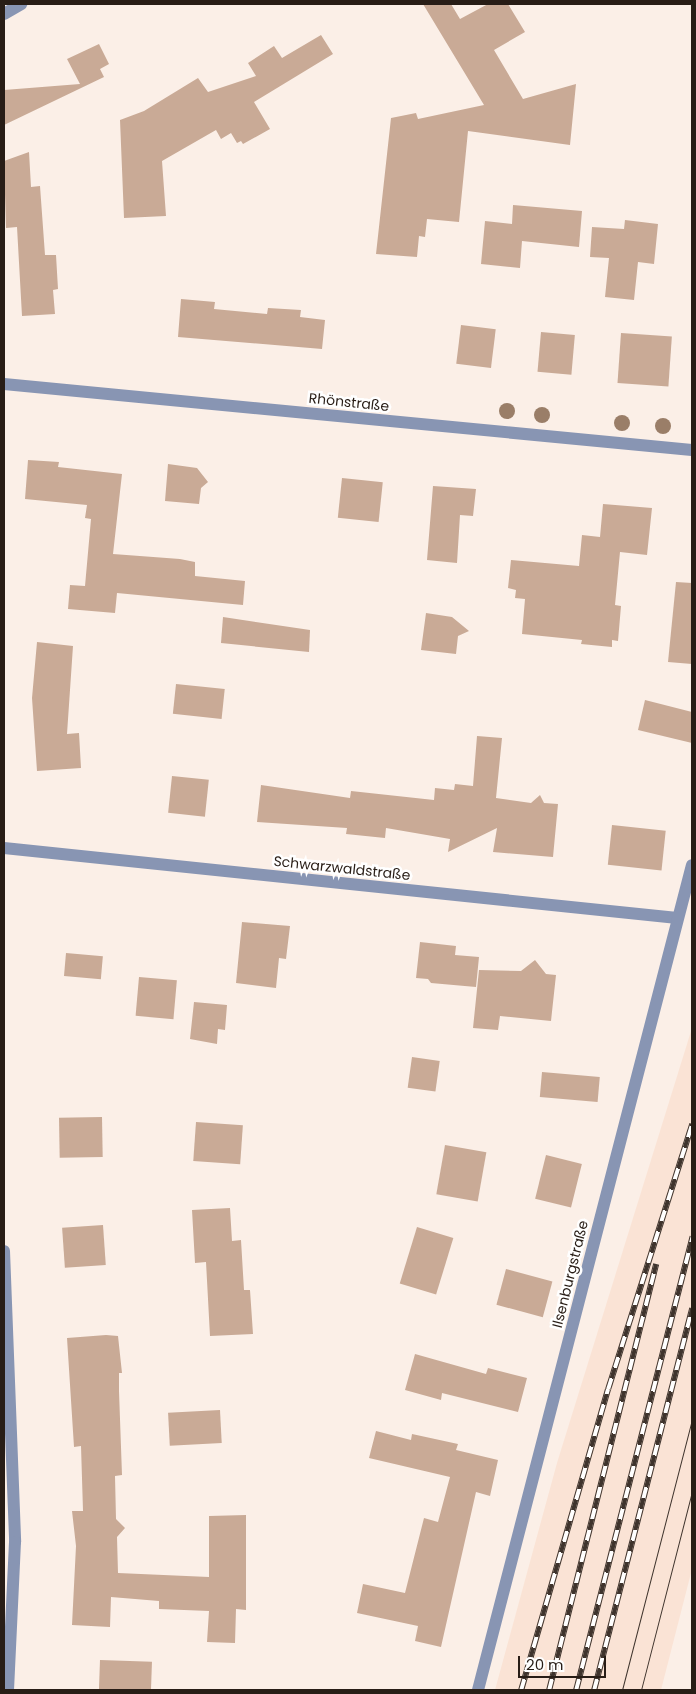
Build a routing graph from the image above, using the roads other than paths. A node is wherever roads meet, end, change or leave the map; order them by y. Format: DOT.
graph roads {
  1 [pos="21,4"];
  2 [pos="4,14"];
  3 [pos="4,384"];
  4 [pos="692,450"];
  5 [pos="4,848"];
  6 [pos="692,865"];
  7 [pos="677,918"];
  8 [pos="4,1251"];
  9 [pos="8,1690"];
  10 [pos="478,1690"];
  1 -- 2 [label="street"];
  3 -- 4 [label="street, Rhönstraße"];
  5 -- 7 [label="street, Schwarzwaldstraße"];
  6 -- 7 [label="street, Ilsenburgstraße"];
  7 -- 10 [label="street, Ilsenburgstraße"];
  8 -- 9 [label="street"];
}
